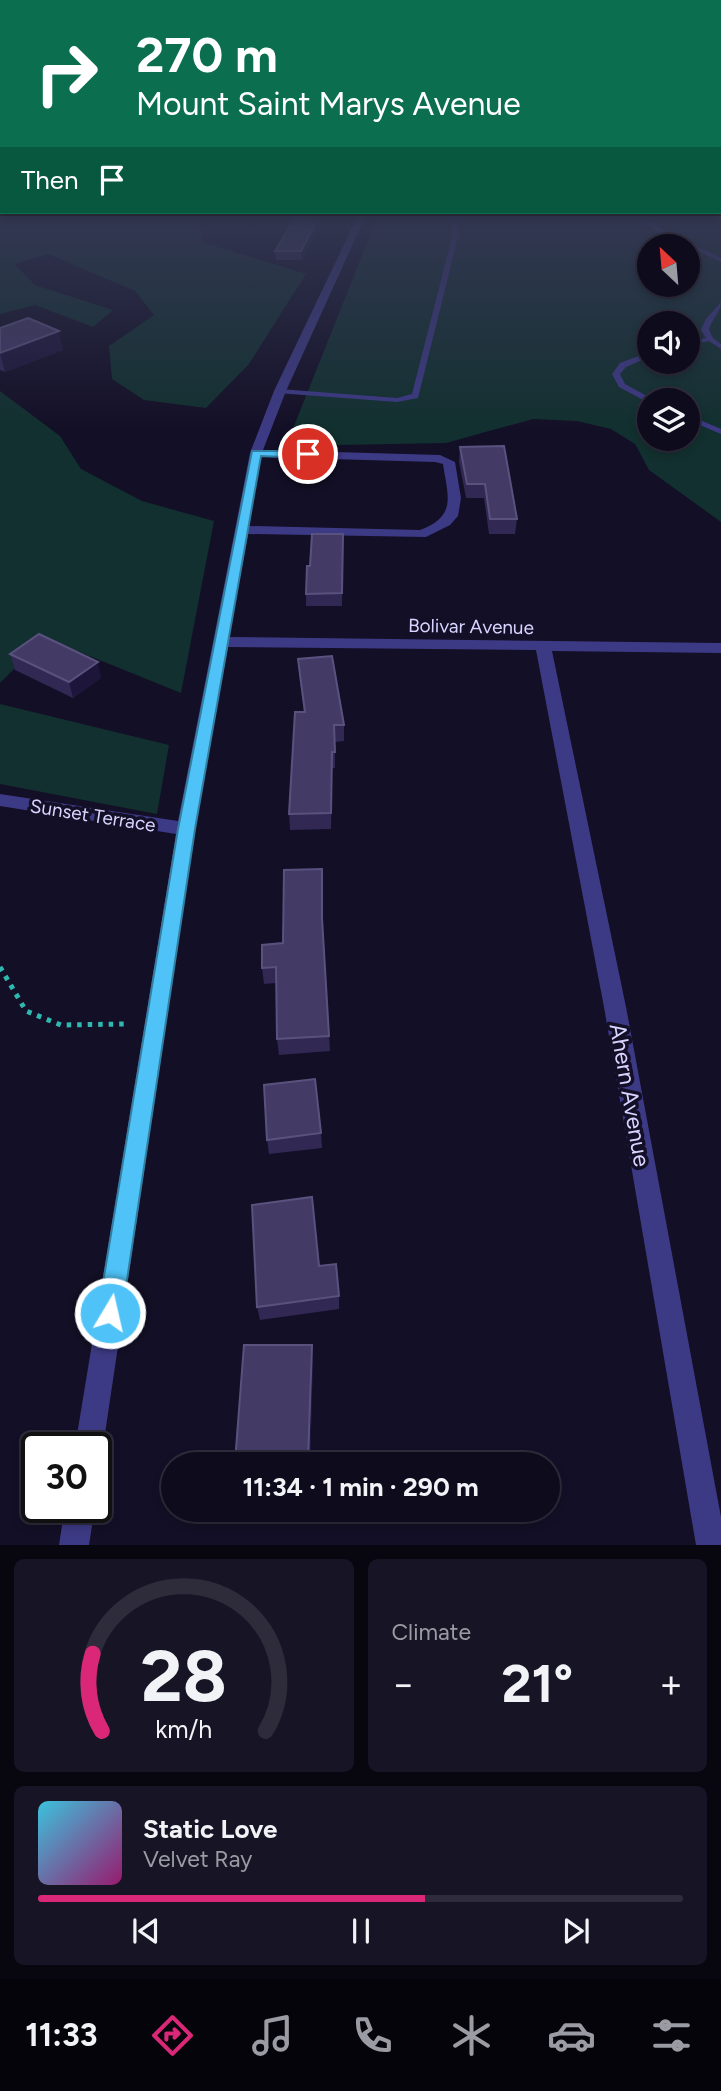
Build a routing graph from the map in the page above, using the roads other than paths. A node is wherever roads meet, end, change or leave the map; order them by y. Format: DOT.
graph roads {
  1 [pos="329,285"];
  2 [pos="443,285"];
  3 [pos="721,304"];
  4 [pos="710,339"];
  5 [pos="700,340"];
  6 [pos="721,347"];
  7 [pos="637,359"];
  8 [pos="280,391"];
  9 [pos="637,393"];
  10 [pos="700,422"];
  11 [pos="721,432"];
  12 [pos="256,453"];
  13 [pos="243,530"];
  14 [pos="221,642"];
  15 [pos="543,646"];
  16 [pos="721,648"];
  17 [pos="0,800"];
  18 [pos="186,829"];
  19 [pos="91,1432"];
  20 [pos="77,1523"];
  21 [pos="74,1545"];
  22 [pos="711,1545"];
  1 -- 8 [label="street"];
  2 -- 8 [label="lane"];
  3 -- 4 [label="lane"];
  4 -- 5 [label="lane"];
  4 -- 6 [label="lane"];
  7 -- 9 [label="lane"];
  8 -- 12 [label="street"];
  10 -- 11 [label="lane"];
  12 -- 13 [label="street"];
  12 -- 13 [label="street"];
  13 -- 14 [label="street"];
  14 -- 15 [label="street, Bolivar Avenue"];
  14 -- 18 [label="street"];
  15 -- 16 [label="street, Bolivar Avenue"];
  15 -- 22 [label="street, Ahern Avenue"];
  17 -- 18 [label="street, Sunset Terrace"];
  18 -- 19 [label="street"];
  20 -- 21 [label="street"];
}
